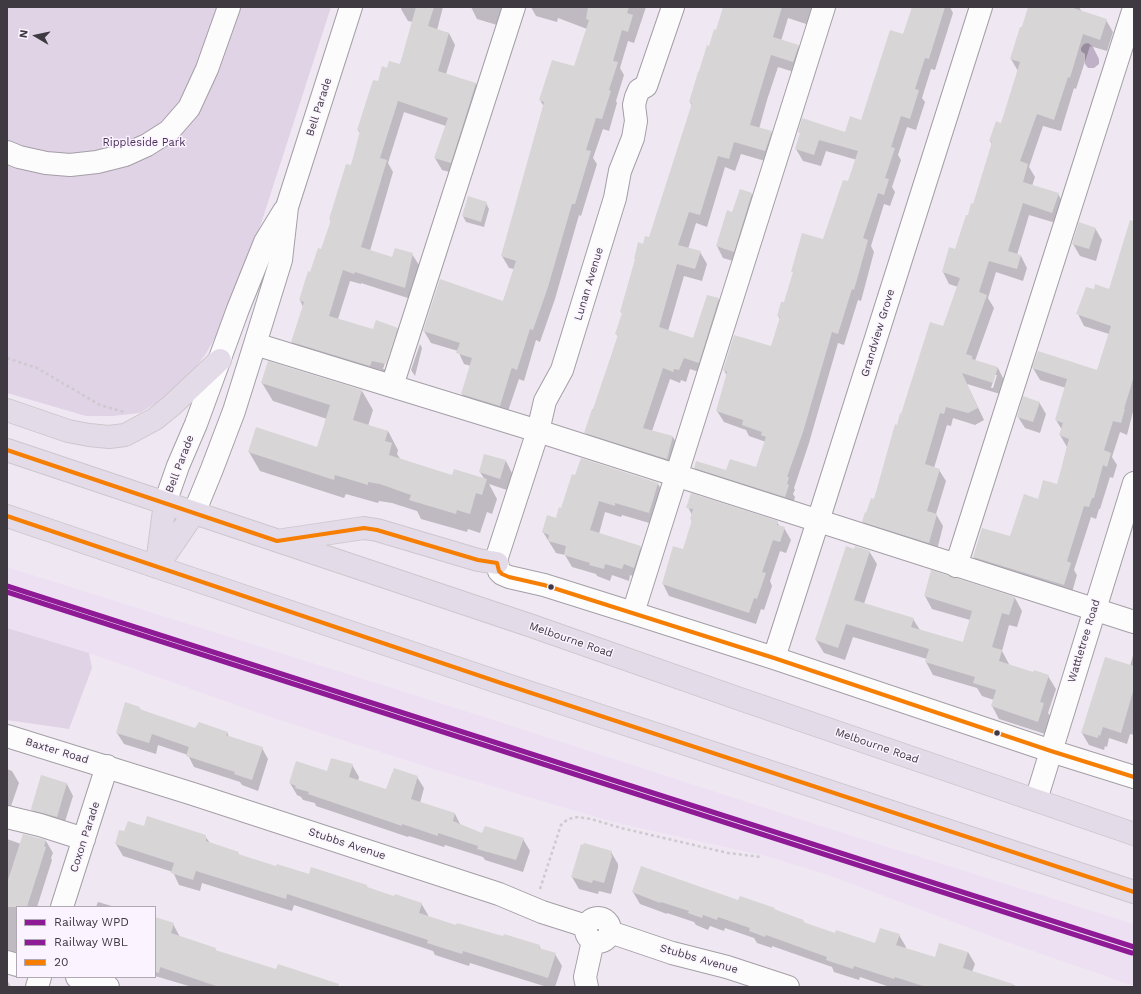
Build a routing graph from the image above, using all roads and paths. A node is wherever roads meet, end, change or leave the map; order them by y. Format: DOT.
graph roads {
  1 [pos="228,7"];
  2 [pos="351,7"];
  3 [pos="514,7"];
  4 [pos="673,7"];
  5 [pos="824,7"];
  6 [pos="981,7"];
  7 [pos="1134,8"];
  8 [pos="7,152"];
  9 [pos="286,207"];
  10 [pos="255,344"];
  11 [pos="7,358"];
  12 [pos="220,360"];
  13 [pos="392,386"];
  14 [pos="7,410"];
  15 [pos="129,414"];
  16 [pos="538,431"];
  17 [pos="7,450"];
  18 [pos="676,476"];
  19 [pos="1134,483"];
  20 [pos="165,503"];
  21 [pos="194,512"];
  22 [pos="7,516"];
  23 [pos="818,522"];
  24 [pos="277,541"];
  25 [pos="497,563"];
  26 [pos="956,566"];
  27 [pos="157,568"];
  28 [pos="1094,609"];
  29 [pos="633,613"];
  30 [pos="1134,622"];
  31 [pos="774,658"];
  32 [pos="7,736"];
  33 [pos="1051,751"];
  34 [pos="107,766"];
  35 [pos="1134,777"];
  36 [pos="1036,800"];
  37 [pos="7,817"];
  38 [pos="1134,817"];
  39 [pos="1134,834"];
  40 [pos="84,839"];
  41 [pos="761,857"];
  42 [pos="1134,892"];
  43 [pos="62,906"];
  44 [pos="533,908"];
  45 [pos="596,933"];
  46 [pos="80,978"];
  47 [pos="108,987"];
  48 [pos="587,987"];
  49 [pos="788,987"];
  1 -- 8 [label="street"];
  2 -- 9 [label="street, Bell Parade"];
  3 -- 13 [label="street"];
  4 -- 16 [label="street, Lunan Avenue"];
  5 -- 18 [label="street"];
  6 -- 23 [label="street, Grandview Grove"];
  7 -- 26 [label="street"];
  9 -- 10 [label="street, Bell Parade"];
  9 -- 12 [label="street, Bell Parade"];
  10 -- 13 [label="street"];
  10 -- 21 [label="street, Bell Parade"];
  11 -- 15 [label="path"];
  12 -- 14 [label="highway"];
  12 -- 20 [label="street, Bell Parade"];
  13 -- 16 [label="street"];
  16 -- 18 [label="street"];
  16 -- 25 [label="street, Lunan Avenue"];
  17 -- 20 [label="highway, Melbourne Road"];
  18 -- 23 [label="street"];
  18 -- 29 [label="street"];
  19 -- 28 [label="street, Wattletree Road"];
  20 -- 21 [label="highway, Melbourne Road"];
  20 -- 27 [label="highway, Bell Parade"];
  21 -- 24 [label="highway, Melbourne Road"];
  21 -- 27 [label="highway, Bell Parade"];
  22 -- 27 [label="highway"];
  23 -- 26 [label="street"];
  23 -- 31 [label="street, Grandview Grove"];
  24 -- 25 [label="highway"];
  24 -- 36 [label="highway, Melbourne Road"];
  25 -- 29 [label="street"];
  26 -- 28 [label="street"];
  27 -- 42 [label="highway"];
  28 -- 30 [label="street"];
  28 -- 33 [label="street, Wattletree Road"];
  29 -- 31 [label="street"];
  31 -- 33 [label="street"];
  32 -- 34 [label="street, Baxter Road"];
  33 -- 35 [label="street"];
  33 -- 36 [label="street, Wattletree Road"];
  34 -- 40 [label="street, Coxon Parade"];
  34 -- 44 [label="street, Stubbs Avenue"];
  36 -- 38 [label="highway"];
  36 -- 39 [label="highway, Melbourne Road"];
  37 -- 40 [label="street"];
  40 -- 43 [label="street, Coxon Parade"];
  41 -- 44 [label="path"];
  44 -- 45 [label="street, Stubbs Avenue"];
  45 -- 48 [label="street"];
  45 -- 49 [label="street, Stubbs Avenue"];
  46 -- 47 [label="street"];
}
